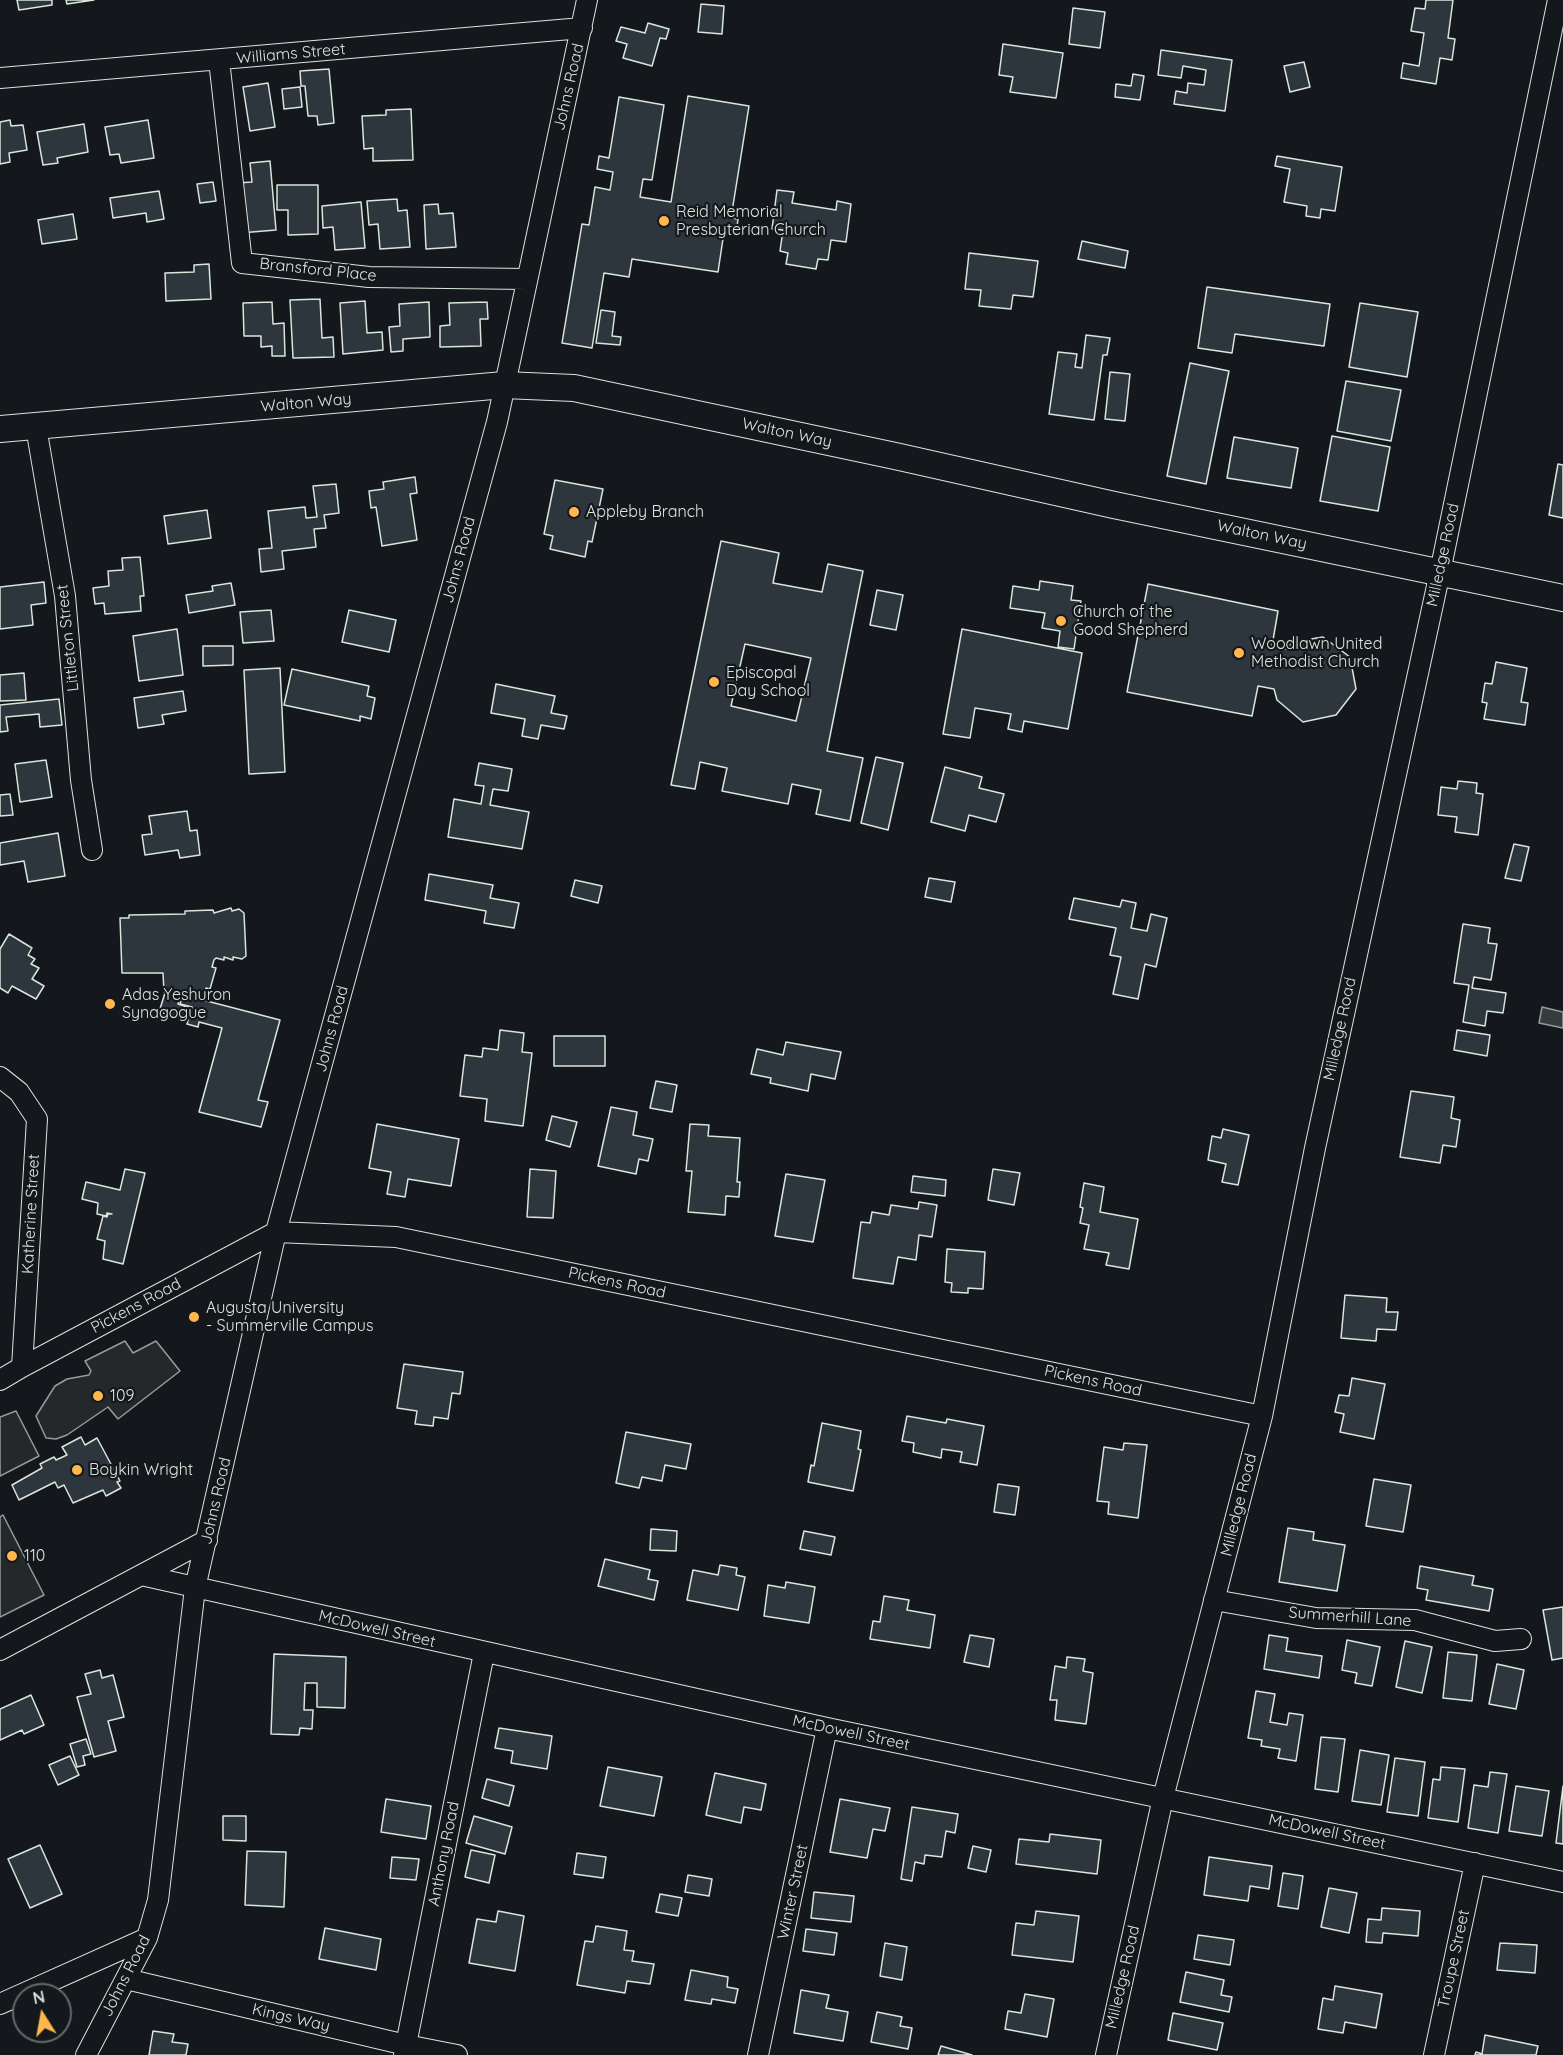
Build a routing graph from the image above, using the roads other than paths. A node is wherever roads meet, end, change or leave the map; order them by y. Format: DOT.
graph roads {
  1 [pos="587,0"];
  2 [pos="1558,0"];
  3 [pos="582,28"];
  4 [pos="219,60"];
  5 [pos="0,78"];
  6 [pos="526,279"];
  7 [pos="504,385"];
  8 [pos="36,427"];
  9 [pos="0,429"];
  10 [pos="1440,572"];
  11 [pos="1563,598"];
  12 [pos="92,850"];
  13 [pos="0,1077"];
  14 [pos="276,1232"];
  15 [pos="22,1367"];
  16 [pos="0,1380"];
  17 [pos="1262,1416"];
  18 [pos="207,1540"];
  19 [pos="141,1575"];
  20 [pos="195,1588"];
  21 [pos="1215,1600"];
  22 [pos="1521,1639"];
  23 [pos="0,1650"];
  24 [pos="484,1653"];
  25 [pos="828,1728"];
  26 [pos="1163,1798"];
  27 [pos="1475,1863"];
  28 [pos="1563,1882"];
  29 [pos="147,1938"];
  30 [pos="126,1979"];
  31 [pos="0,2004"];
  32 [pos="405,2050"];
  33 [pos="86,2055"];
  34 [pos="457,2055"];
  35 [pos="758,2055"];
  36 [pos="1106,2055"];
  37 [pos="1434,2055"];
  1 -- 3 [label="street, Johns Road"];
  2 -- 10 [label="street, Milledge Road"];
  3 -- 4 [label="street, Williams Street"];
  3 -- 6 [label="street, Johns Road"];
  4 -- 5 [label="street, Williams Street"];
  4 -- 6 [label="street, Bransford Place"];
  6 -- 7 [label="street, Johns Road"];
  7 -- 8 [label="main road, Walton Way"];
  7 -- 10 [label="main road, Walton Way"];
  7 -- 14 [label="street, Johns Road"];
  8 -- 9 [label="main road, Walton Way"];
  8 -- 12 [label="street, Littleton Street"];
  10 -- 11 [label="main road, Walton Way"];
  10 -- 17 [label="street, Milledge Road"];
  13 -- 15 [label="street, Katherine Street"];
  14 -- 15 [label="street, Pickens Road"];
  14 -- 17 [label="street, Pickens Road"];
  14 -- 18 [label="street, Johns Road"];
  15 -- 16 [label="street, Pickens Road"];
  17 -- 21 [label="street, Milledge Road"];
  18 -- 19 [label="street"];
  18 -- 20 [label="street, Johns Road"];
  19 -- 20 [label="street, McDowell Street"];
  19 -- 23 [label="street"];
  20 -- 24 [label="street, McDowell Street"];
  20 -- 29 [label="street, Johns Road"];
  21 -- 22 [label="street, Summerhill Lane"];
  21 -- 26 [label="street, Milledge Road"];
  24 -- 25 [label="street, McDowell Street"];
  24 -- 32 [label="street, Anthony Road"];
  25 -- 26 [label="street, McDowell Street"];
  25 -- 35 [label="street, Winter Street"];
  26 -- 27 [label="street, McDowell Street"];
  26 -- 36 [label="street, Milledge Road"];
  27 -- 28 [label="street, McDowell Street"];
  27 -- 37 [label="street, Troupe Street"];
  29 -- 30 [label="street, Johns Road"];
  29 -- 31 [label="street"];
  30 -- 32 [label="street, Kings Way"];
  30 -- 33 [label="street, Johns Road"];
  32 -- 34 [label="street, Kings Way"];
}
